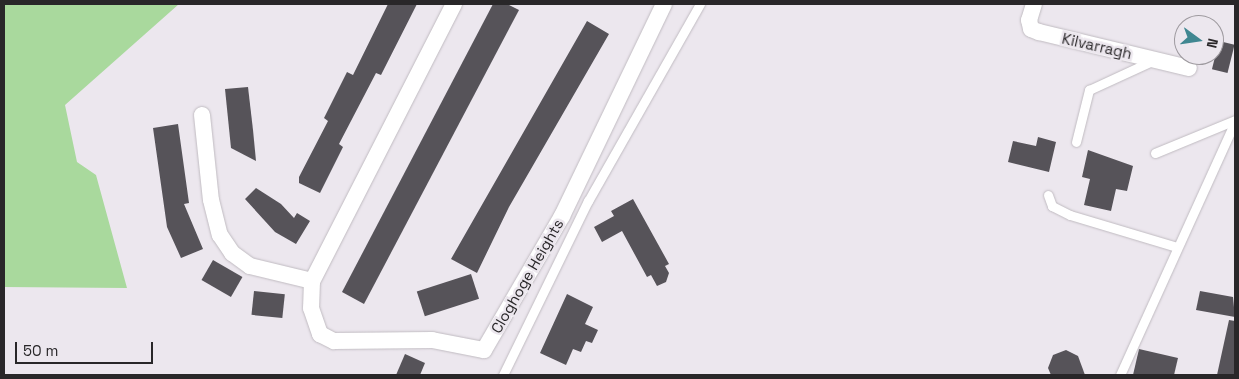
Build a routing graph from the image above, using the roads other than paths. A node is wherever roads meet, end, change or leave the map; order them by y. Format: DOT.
graph roads {
  1 [pos="454,4"];
  2 [pos="664,4"];
  3 [pos="700,4"];
  4 [pos="1034,4"];
  5 [pos="1154,60"];
  6 [pos="1188,68"];
  7 [pos="202,115"];
  8 [pos="1235,121"];
  9 [pos="1076,142"];
  10 [pos="1155,153"];
  11 [pos="1048,195"];
  12 [pos="1176,247"];
  13 [pos="312,282"];
  14 [pos="503,375"];
  15 [pos="1120,375"];
  1 -- 13 [label="street, Cloghoge Heights"];
  2 -- 13 [label="street, Cloghoge Heights"];
  3 -- 14 [label="lane"];
  4 -- 5 [label="street, Kilvarragh"];
  5 -- 6 [label="street, Kilvarragh"];
  5 -- 9 [label="lane"];
  7 -- 13 [label="street"];
  8 -- 10 [label="lane"];
  8 -- 12 [label="lane"];
  11 -- 12 [label="lane"];
  12 -- 15 [label="lane"];
}
